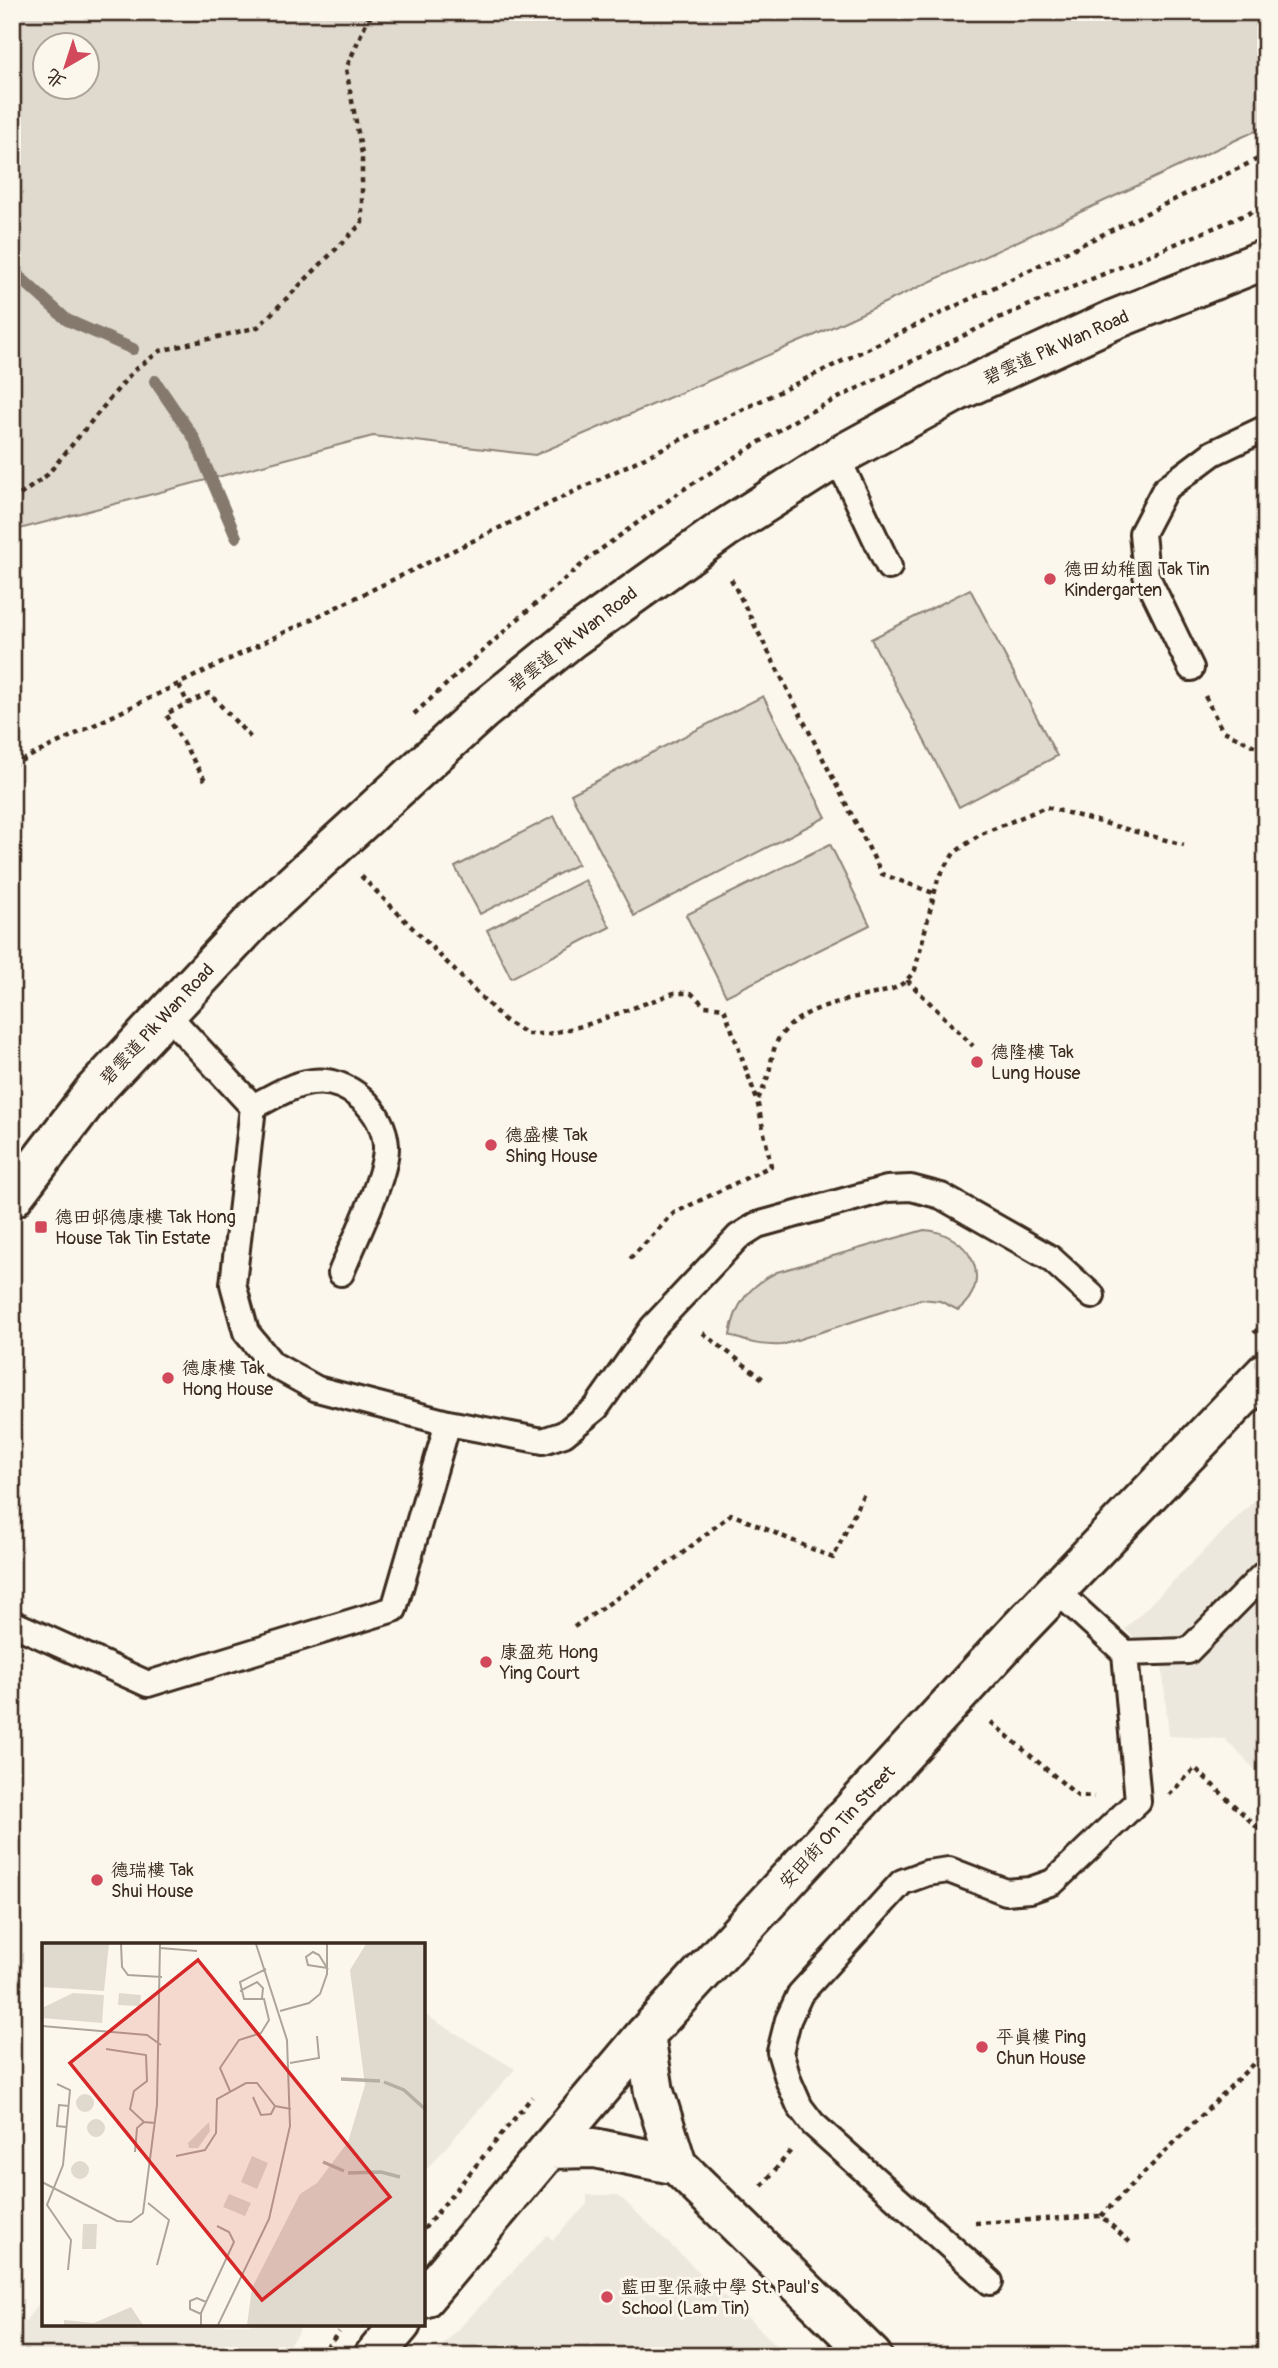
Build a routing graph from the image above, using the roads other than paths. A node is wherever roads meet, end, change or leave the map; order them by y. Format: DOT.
graph roads {
  1 [pos="1266,259"];
  2 [pos="1266,428"];
  3 [pos="836,457"];
  4 [pos="889,567"];
  5 [pos="1191,668"];
  6 [pos="166,1013"];
  7 [pos="253,1107"];
  8 [pos="12,1198"];
  9 [pos="341,1273"];
  10 [pos="1093,1296"];
  11 [pos="1266,1372"];
  12 [pos="448,1423"];
  13 [pos="1266,1572"];
  14 [pos="1056,1590"];
  15 [pos="13,1623"];
  16 [pos="1125,1653"];
  17 [pos="645,2035"];
  18 [pos="550,2149"];
  19 [pos="677,2165"];
  20 [pos="990,2282"];
  21 [pos="425,2297"];
  22 [pos="399,2326"];
  23 [pos="374,2356"];
  24 [pos="872,2356"];
  1 -- 3 [label="street, 碧雲道 Pik Wan Road"];
  2 -- 5 [label="lane"];
  3 -- 4 [label="lane"];
  3 -- 6 [label="street, 碧雲道 Pik Wan Road"];
  6 -- 7 [label="lane"];
  6 -- 8 [label="street, 碧雲道 Pik Wan Road"];
  7 -- 9 [label="lane"];
  7 -- 12 [label="lane"];
  10 -- 12 [label="lane"];
  11 -- 14 [label="street, 安田街 On Tin Street"];
  12 -- 15 [label="lane"];
  13 -- 16 [label="lane"];
  14 -- 16 [label="lane"];
  14 -- 17 [label="street, 安田街 On Tin Street"];
  16 -- 20 [label="lane"];
  17 -- 18 [label="street, 安田街 On Tin Street"];
  17 -- 19 [label="street"];
  18 -- 19 [label="street"];
  18 -- 21 [label="street, 安田街 On Tin Street"];
  19 -- 24 [label="street"];
  22 -- 23 [label="street"];
}
